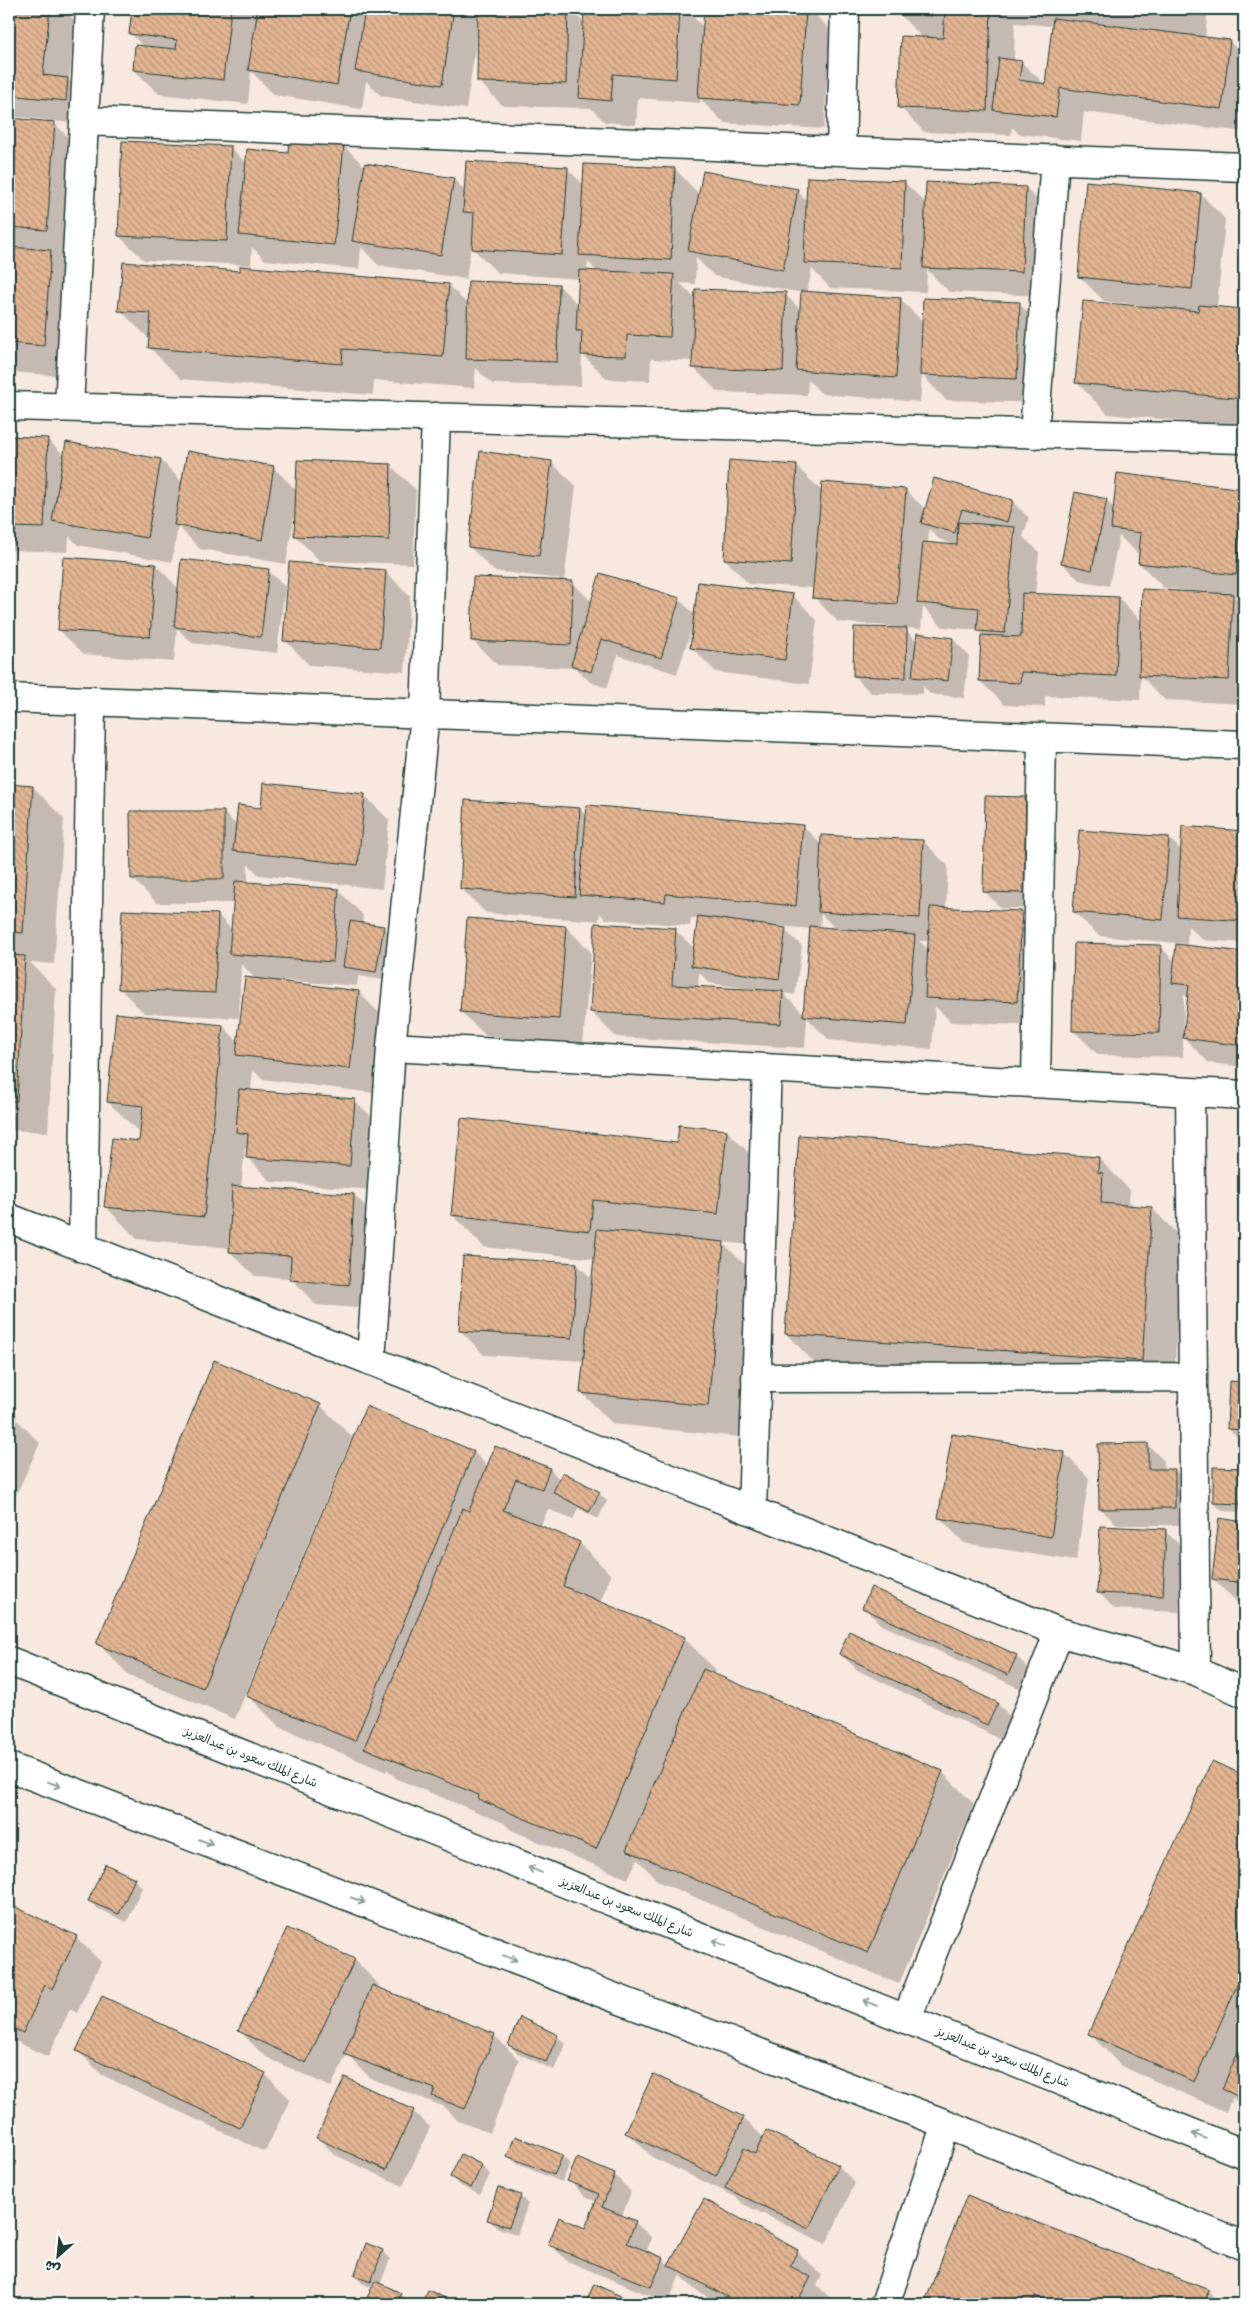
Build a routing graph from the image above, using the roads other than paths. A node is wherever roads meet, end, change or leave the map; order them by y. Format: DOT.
graph roads {
  1 [pos="90,9"];
  2 [pos="845,9"];
  3 [pos="84,121"];
  4 [pos="841,151"];
  5 [pos="1055,159"];
  6 [pos="1244,167"];
  7 [pos="9,406"];
  8 [pos="69,407"];
  9 [pos="436,417"];
  10 [pos="1034,434"];
  11 [pos="1244,439"];
  12 [pos="9,698"];
  13 [pos="91,701"];
  14 [pos="424,714"];
  15 [pos="1042,737"];
  16 [pos="1244,745"];
  17 [pos="391,1047"];
  18 [pos="767,1068"];
  19 [pos="1036,1083"];
  20 [pos="1190,1092"];
  21 [pos="1244,1095"];
  22 [pos="9,1218"];
  23 [pos="83,1248"];
  24 [pos="371,1361"];
  25 [pos="1193,1377"];
  26 [pos="756,1378"];
  27 [pos="752,1511"];
  28 [pos="1059,1632"];
  29 [pos="9,1661"];
  30 [pos="1196,1671"];
  31 [pos="1244,1693"];
  32 [pos="9,1766"];
  33 [pos="907,2018"];
  34 [pos="946,2124"];
  35 [pos="1244,2154"];
  36 [pos="1244,2246"];
  37 [pos="885,2304"];
  1 -- 3 [label="street"];
  2 -- 4 [label="street"];
  3 -- 4 [label="street"];
  3 -- 8 [label="street"];
  4 -- 5 [label="street"];
  5 -- 6 [label="street"];
  5 -- 10 [label="street"];
  7 -- 8 [label="street"];
  8 -- 9 [label="street"];
  9 -- 10 [label="street"];
  9 -- 14 [label="street"];
  10 -- 11 [label="street"];
  12 -- 13 [label="street"];
  13 -- 14 [label="street"];
  13 -- 23 [label="street"];
  14 -- 15 [label="street"];
  14 -- 17 [label="street"];
  15 -- 16 [label="street"];
  15 -- 19 [label="street"];
  17 -- 18 [label="street"];
  17 -- 24 [label="street"];
  18 -- 19 [label="street"];
  18 -- 26 [label="street"];
  19 -- 20 [label="street"];
  20 -- 21 [label="street"];
  20 -- 25 [label="street"];
  22 -- 23 [label="street"];
  23 -- 24 [label="street"];
  24 -- 27 [label="street"];
  25 -- 26 [label="street"];
  25 -- 30 [label="street"];
  26 -- 27 [label="street"];
  27 -- 28 [label="street"];
  28 -- 30 [label="street"];
  28 -- 33 [label="street"];
  33 -- 29 [label="street, شارع الملك سعود بن عبدالعزيز, one-way"];
  30 -- 31 [label="street"];
  32 -- 34 [label="street, one-way"];
  35 -- 33 [label="street, شارع الملك سعود بن عبدالعزيز, one-way"];
  34 -- 36 [label="street"];
  34 -- 37 [label="street"];
}
